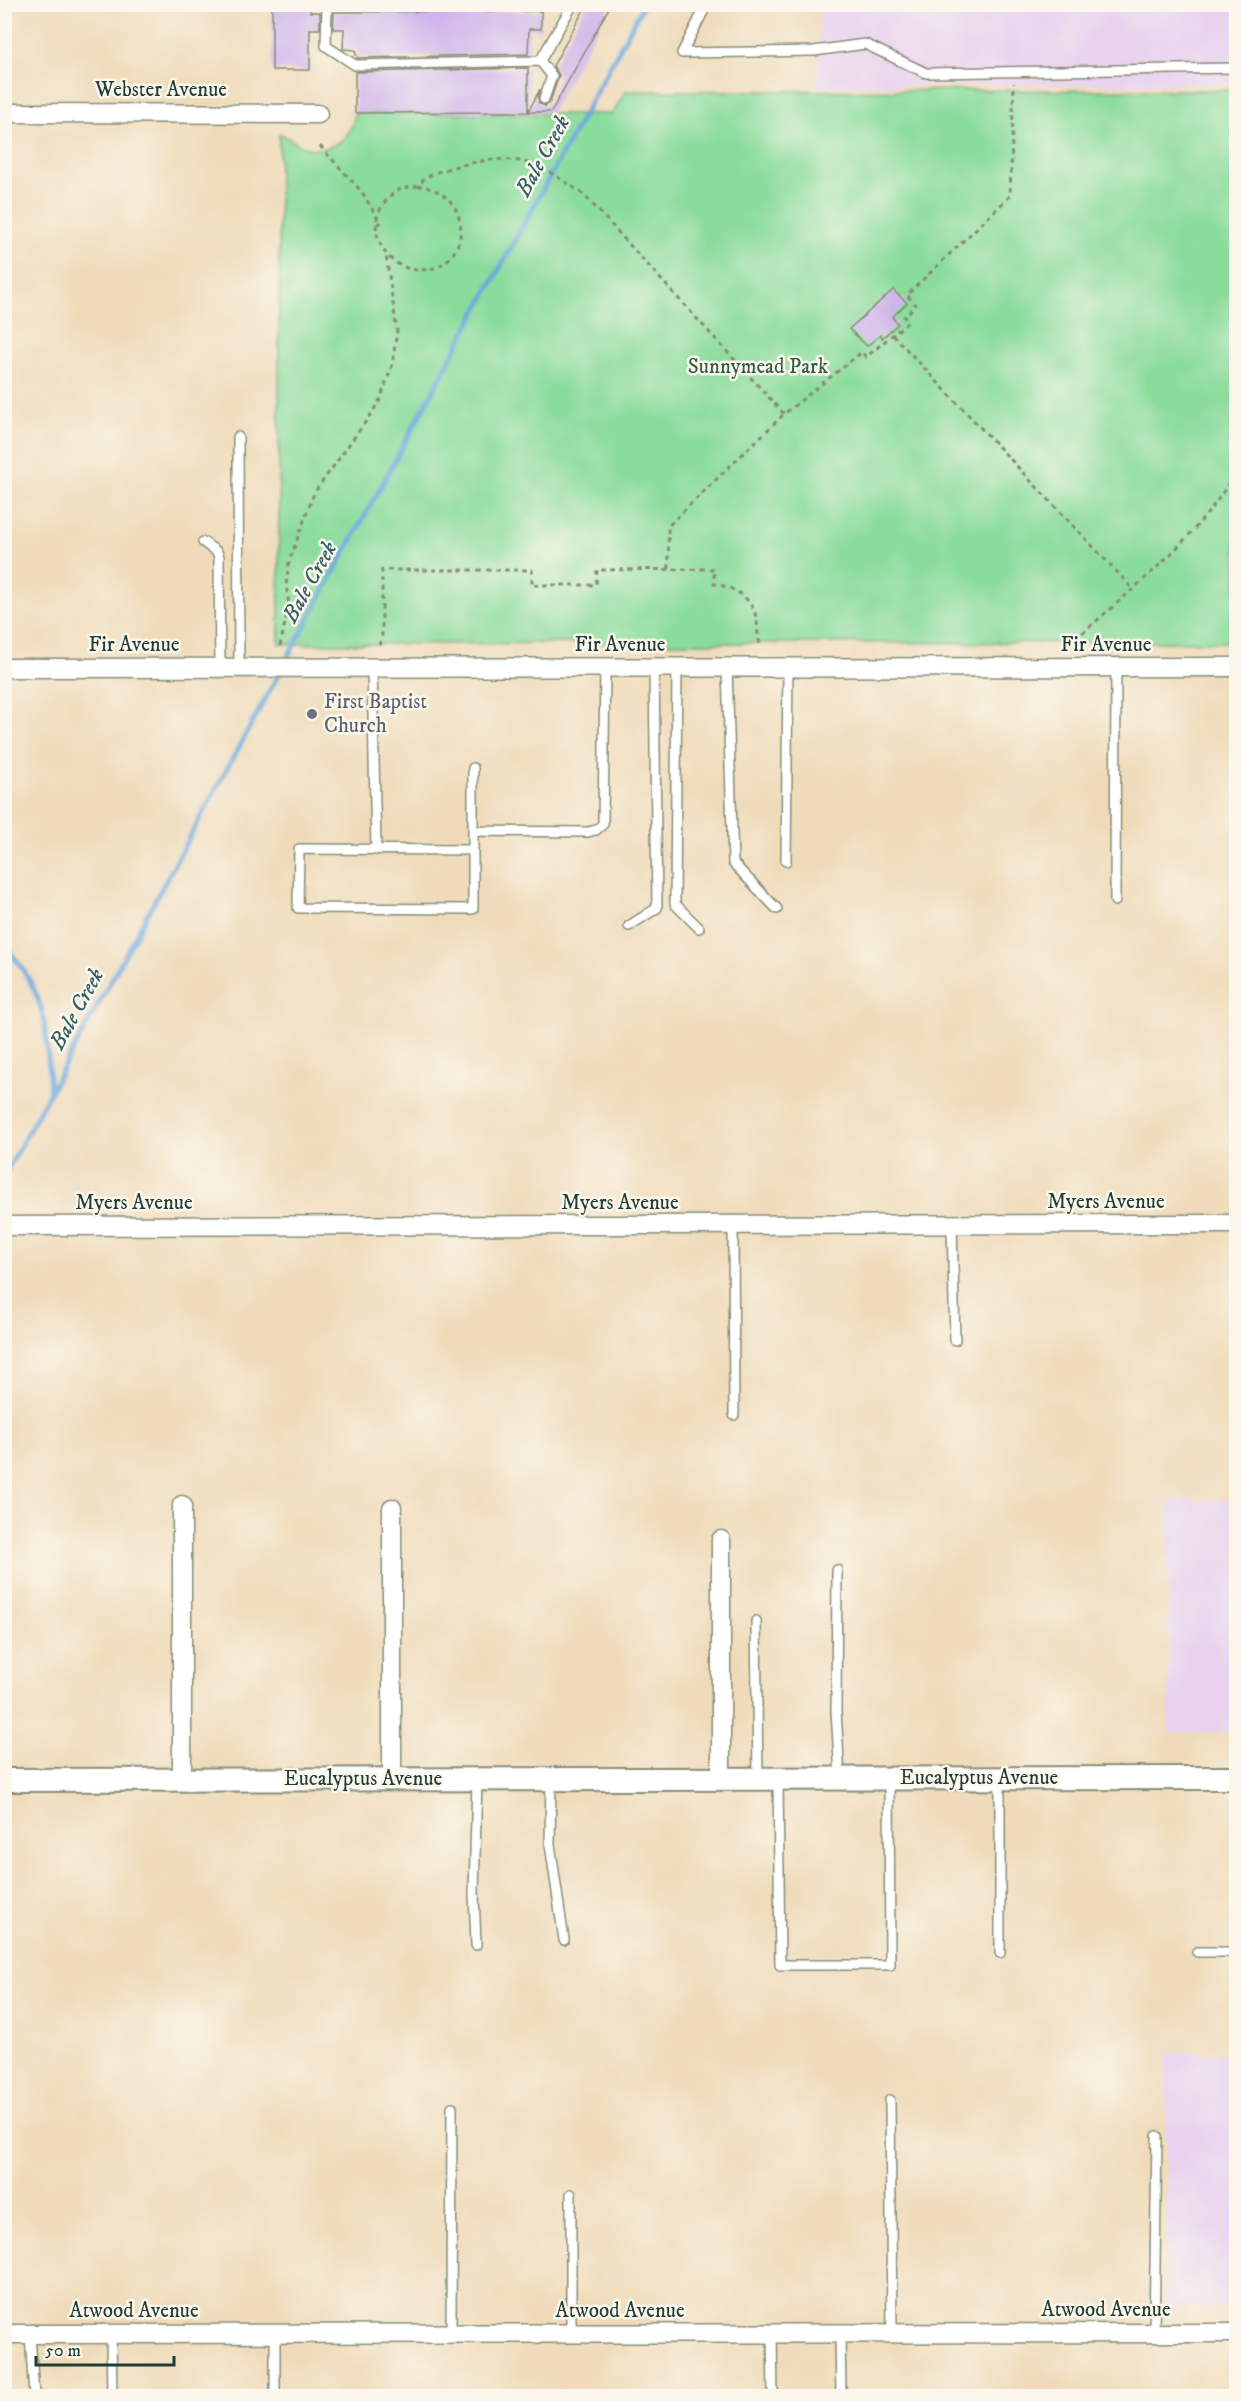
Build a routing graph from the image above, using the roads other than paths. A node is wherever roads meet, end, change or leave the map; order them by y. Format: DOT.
graph roads {
  1 [pos="327,4"];
  2 [pos="573,4"];
  3 [pos="707,4"];
  4 [pos="540,61"];
  5 [pos="1236,68"];
  6 [pos="543,99"];
  7 [pos="4,113"];
  8 [pos="318,114"];
  9 [pos="238,437"];
  10 [pos="203,542"];
  11 [pos="220,667"];
  12 [pos="238,667"];
  13 [pos="372,667"];
  14 [pos="605,667"];
  15 [pos="654,667"];
  16 [pos="677,667"];
  17 [pos="727,667"];
  18 [pos="788,667"];
  19 [pos="1116,667"];
  20 [pos="1236,667"];
  21 [pos="4,668"];
  22 [pos="473,768"];
  23 [pos="473,831"];
  24 [pos="376,850"];
  25 [pos="473,850"];
  26 [pos="786,861"];
  27 [pos="1115,901"];
  28 [pos="777,909"];
  29 [pos="629,926"];
  30 [pos="699,928"];
  31 [pos="1236,1224"];
  32 [pos="733,1225"];
  33 [pos="952,1225"];
  34 [pos="11,1226"];
  35 [pos="955,1340"];
  36 [pos="734,1415"];
  37 [pos="182,1505"];
  38 [pos="392,1508"];
  39 [pos="721,1540"];
  40 [pos="837,1570"];
  41 [pos="756,1621"];
  42 [pos="551,1778"];
  43 [pos="721,1778"];
  44 [pos="768,1778"];
  45 [pos="840,1778"];
  46 [pos="888,1778"];
  47 [pos="1000,1778"];
  48 [pos="1236,1778"];
  49 [pos="182,1779"];
  50 [pos="392,1779"];
  51 [pos="477,1779"];
  52 [pos="4,1780"];
  53 [pos="564,1940"];
  54 [pos="476,1945"];
  55 [pos="1197,1952"];
  56 [pos="1236,1952"];
  57 [pos="1000,1953"];
  58 [pos="890,2100"];
  59 [pos="452,2107"];
  60 [pos="1156,2136"];
  61 [pos="571,2194"];
  62 [pos="772,2333"];
  63 [pos="840,2333"];
  64 [pos="892,2333"];
  65 [pos="1154,2333"];
  66 [pos="1236,2333"];
  67 [pos="4,2334"];
  68 [pos="30,2334"];
  69 [pos="111,2334"];
  70 [pos="275,2334"];
  71 [pos="451,2334"];
  72 [pos="571,2334"];
  73 [pos="34,2397"];
  74 [pos="112,2397"];
  75 [pos="275,2397"];
  76 [pos="773,2397"];
  77 [pos="841,2397"];
  1 -- 4 [label="lane"];
  2 -- 4 [label="lane"];
  3 -- 5 [label="lane"];
  4 -- 6 [label="lane"];
  7 -- 8 [label="street, Webster Avenue"];
  9 -- 12 [label="lane"];
  10 -- 11 [label="lane"];
  11 -- 12 [label="street, Fir Avenue"];
  11 -- 21 [label="street, Fir Avenue"];
  12 -- 13 [label="street, Fir Avenue"];
  13 -- 14 [label="street, Fir Avenue"];
  13 -- 24 [label="lane"];
  14 -- 15 [label="street, Fir Avenue"];
  14 -- 23 [label="lane"];
  15 -- 16 [label="street, Fir Avenue"];
  15 -- 29 [label="lane"];
  16 -- 17 [label="street, Fir Avenue"];
  16 -- 30 [label="lane"];
  17 -- 18 [label="street, Fir Avenue"];
  17 -- 28 [label="lane"];
  18 -- 19 [label="street, Fir Avenue"];
  18 -- 26 [label="lane"];
  19 -- 20 [label="street, Fir Avenue"];
  19 -- 27 [label="lane"];
  22 -- 23 [label="lane"];
  23 -- 25 [label="lane"];
  24 -- 25 [label="lane"];
  24 -- 25 [label="lane"];
  31 -- 33 [label="street, Myers Avenue"];
  32 -- 33 [label="street, Myers Avenue"];
  32 -- 34 [label="street, Myers Avenue"];
  32 -- 36 [label="lane"];
  33 -- 35 [label="lane"];
  37 -- 49 [label="street"];
  38 -- 50 [label="street"];
  39 -- 43 [label="street"];
  40 -- 45 [label="lane"];
  41 -- 44 [label="lane"];
  42 -- 43 [label="street, Eucalyptus Avenue"];
  42 -- 51 [label="street, Eucalyptus Avenue"];
  42 -- 53 [label="lane"];
  43 -- 44 [label="street, Eucalyptus Avenue"];
  44 -- 45 [label="street, Eucalyptus Avenue"];
  44 -- 46 [label="lane"];
  45 -- 46 [label="street, Eucalyptus Avenue"];
  46 -- 47 [label="street, Eucalyptus Avenue"];
  47 -- 48 [label="street, Eucalyptus Avenue"];
  47 -- 57 [label="lane"];
  49 -- 50 [label="street, Eucalyptus Avenue"];
  49 -- 52 [label="street, Eucalyptus Avenue"];
  50 -- 51 [label="street, Eucalyptus Avenue"];
  51 -- 54 [label="lane"];
  55 -- 56 [label="lane"];
  58 -- 64 [label="lane"];
  59 -- 71 [label="lane"];
  60 -- 65 [label="lane"];
  61 -- 72 [label="lane"];
  62 -- 63 [label="street, Atwood Avenue"];
  62 -- 72 [label="street, Atwood Avenue"];
  62 -- 76 [label="lane"];
  63 -- 64 [label="street, Atwood Avenue"];
  63 -- 77 [label="lane"];
  64 -- 65 [label="street, Atwood Avenue"];
  65 -- 66 [label="street, Atwood Avenue"];
  67 -- 68 [label="street, Atwood Avenue"];
  68 -- 69 [label="street, Atwood Avenue"];
  68 -- 73 [label="lane"];
  69 -- 70 [label="street, Atwood Avenue"];
  69 -- 74 [label="lane"];
  70 -- 71 [label="street, Atwood Avenue"];
  70 -- 75 [label="lane"];
  71 -- 72 [label="street, Atwood Avenue"];
}
